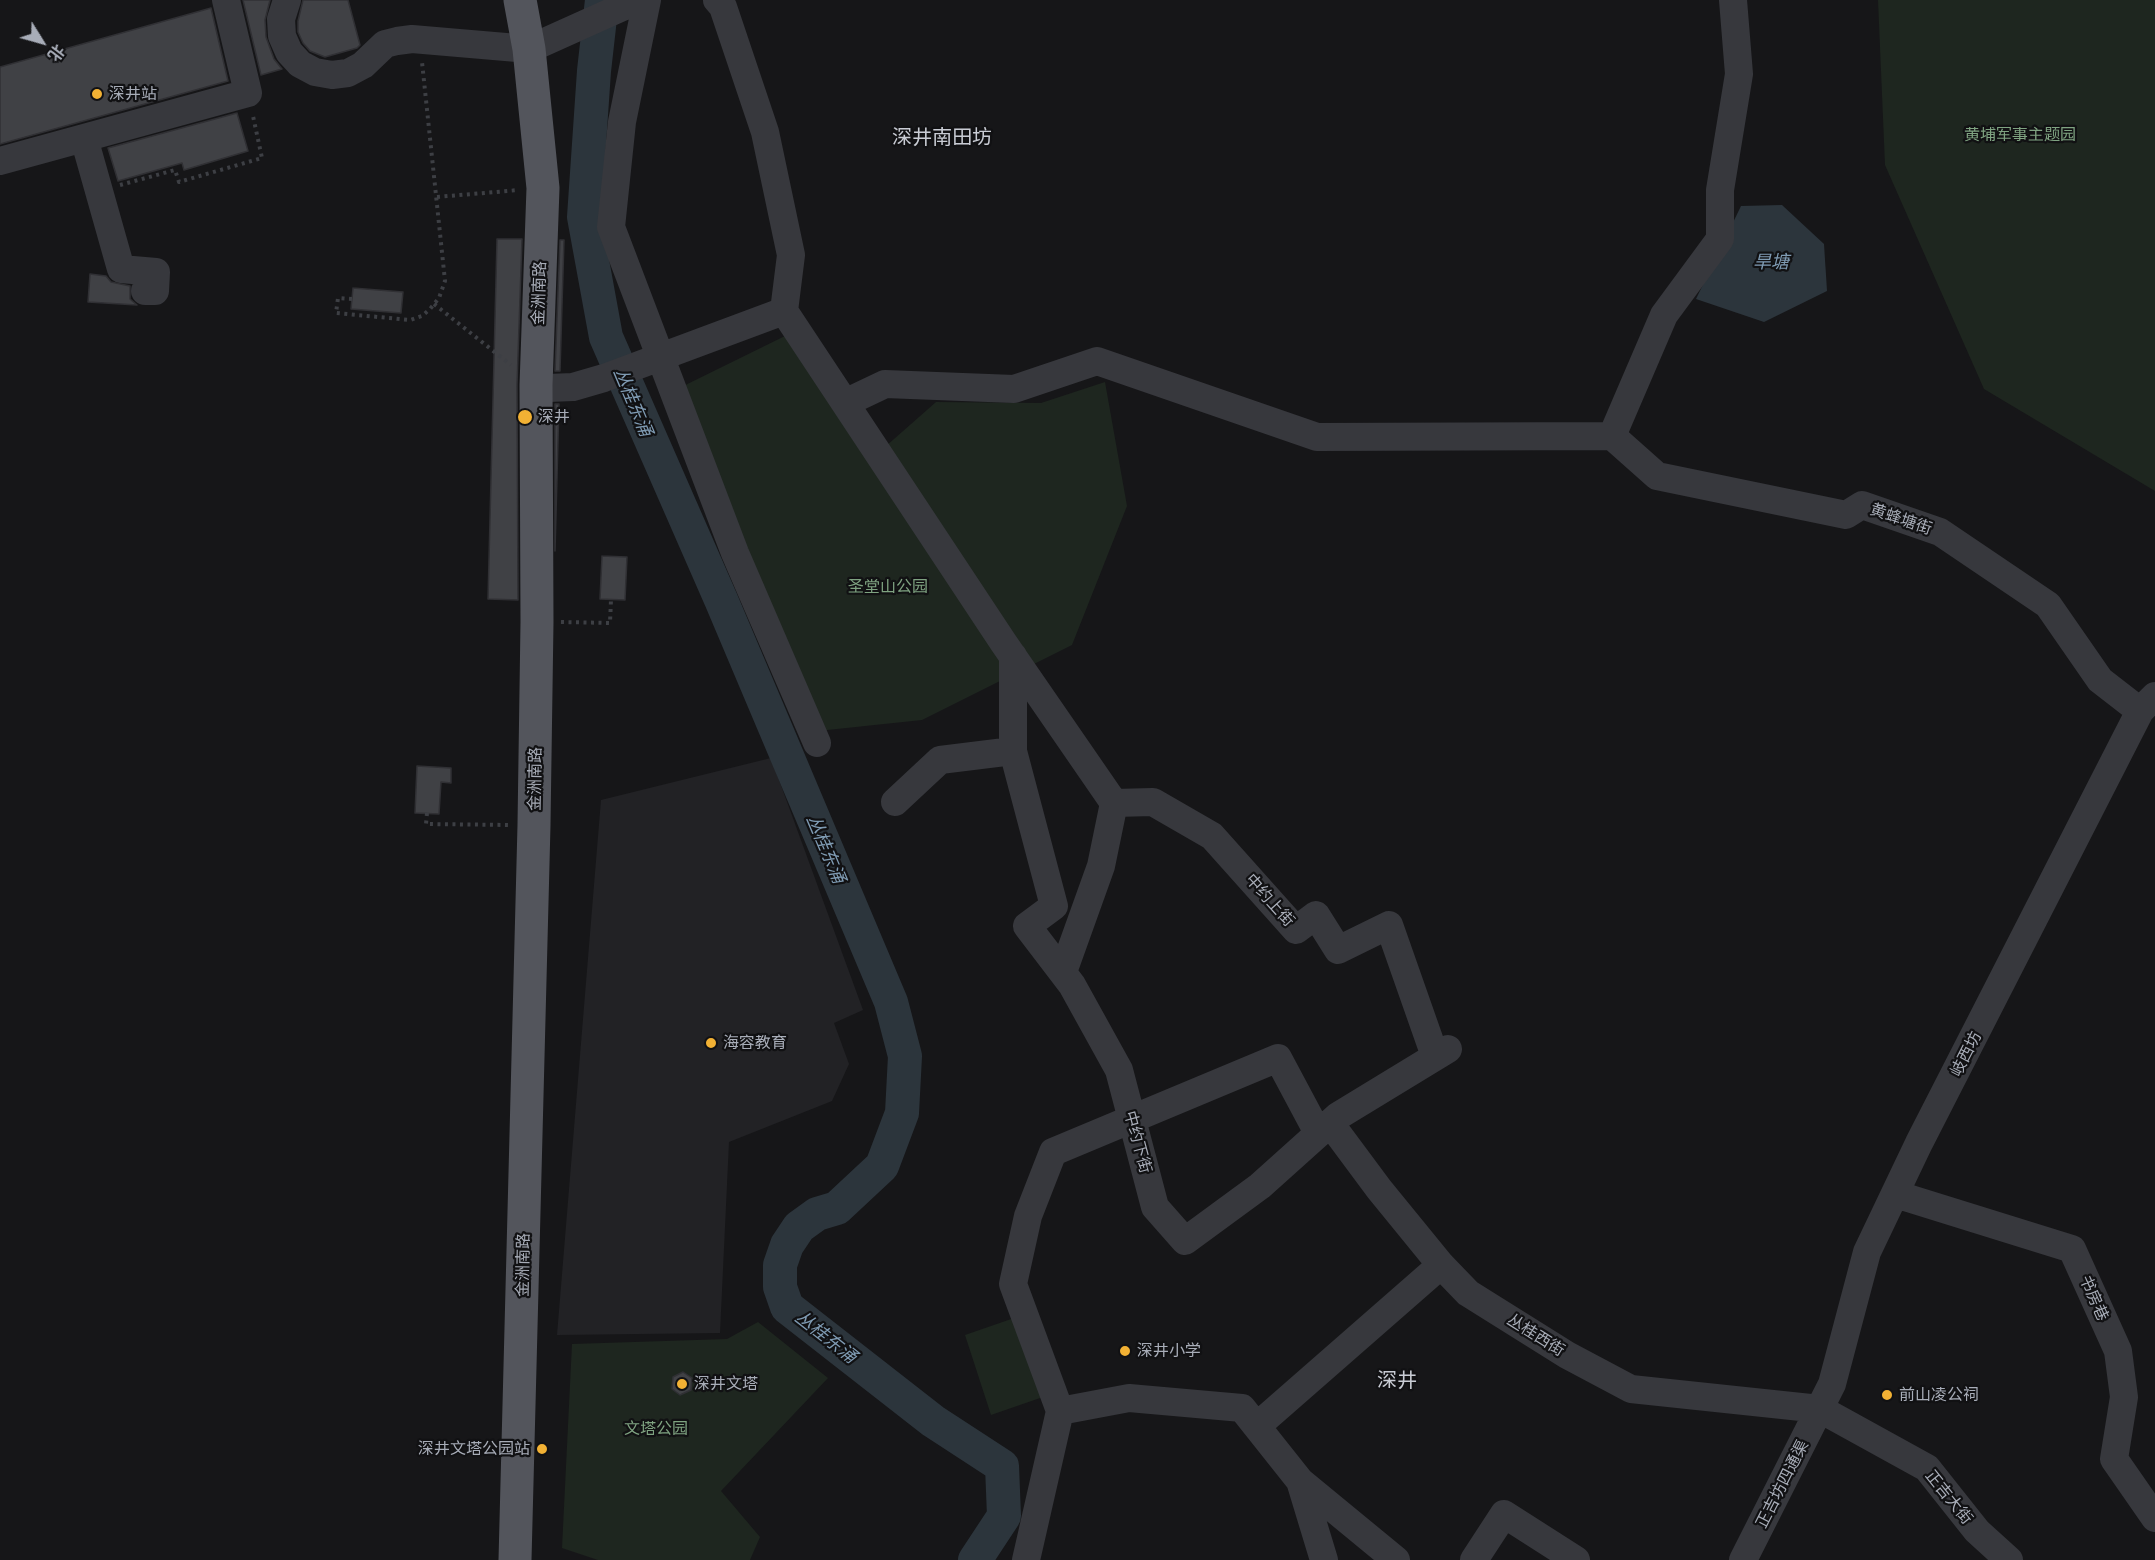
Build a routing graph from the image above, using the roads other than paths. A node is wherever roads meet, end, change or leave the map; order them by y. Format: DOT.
graph roads {
  1 [pos="226,0"];
  2 [pos="287,0"];
  3 [pos="520,0"];
  4 [pos="717,0"];
  5 [pos="1733,0"];
  6 [pos="637,2"];
  7 [pos="529,49"];
  8 [pos="84,138"];
  9 [pos="0,161"];
  10 [pos="145,291"];
  11 [pos="784,311"];
  12 [pos="649,362"];
  13 [pos="536,385"];
  14 [pos="845,403"];
  15 [pos="1612,436"];
  16 [pos="1013,656"];
  17 [pos="2148,703"];
  18 [pos="817,743"];
  19 [pos="1013,751"];
  20 [pos="895,802"];
  21 [pos="1114,804"];
  22 [pos="1063,972"];
  23 [pos="1442,1053"];
  24 [pos="1131,1118"];
  25 [pos="1324,1128"];
  26 [pos="1895,1194"];
  27 [pos="1442,1265"];
  28 [pos="1820,1409"];
  29 [pos="1060,1411"];
  30 [pos="1257,1426"];
  31 [pos="1300,1481"];
  32 [pos="2155,1518"];
  33 [pos="515,1560"];
  34 [pos="1026,1560"];
  35 [pos="1324,1560"];
  36 [pos="1396,1560"];
  37 [pos="1474,1560"];
  38 [pos="1576,1560"];
  39 [pos="1743,1560"];
  40 [pos="2008,1560"];
  1 -- 8 [label="street"];
  2 -- 7 [label="street"];
  3 -- 7 [label="main road, 金洲南路"];
  4 -- 11 [label="street"];
  5 -- 15 [label="street"];
  6 -- 7 [label="street"];
  6 -- 12 [label="street"];
  7 -- 13 [label="main road, 金洲南路"];
  8 -- 9 [label="street"];
  8 -- 10 [label="street"];
  11 -- 12 [label="street"];
  11 -- 14 [label="street"];
  12 -- 13 [label="street"];
  12 -- 18 [label="street"];
  13 -- 33 [label="main road, 金洲南路"];
  14 -- 15 [label="street"];
  14 -- 16 [label="street"];
  15 -- 17 [label="street, 黄蜂塘街"];
  16 -- 19 [label="street"];
  16 -- 21 [label="street"];
  17 -- 26 [label="street, 岐西坊"];
  19 -- 20 [label="street"];
  19 -- 22 [label="street, 中约下街"];
  21 -- 22 [label="street"];
  21 -- 23 [label="street, 中约上街"];
  22 -- 24 [label="street, 中约下街"];
  23 -- 25 [label="street, 中约下街"];
  24 -- 25 [label="street, 丛桂西街"];
  24 -- 25 [label="street, 中约下街"];
  24 -- 29 [label="street"];
  25 -- 27 [label="street, 丛桂西街"];
  26 -- 28 [label="street, 岐西坊"];
  26 -- 32 [label="street, 书房巷"];
  27 -- 28 [label="street, 丛桂西街"];
  27 -- 30 [label="street"];
  28 -- 39 [label="street, 正吉坊四通渠"];
  28 -- 40 [label="street, 正吉大街"];
  29 -- 30 [label="street"];
  29 -- 34 [label="street"];
  30 -- 31 [label="street"];
  31 -- 35 [label="street"];
  31 -- 36 [label="street"];
  37 -- 38 [label="street"];
}
